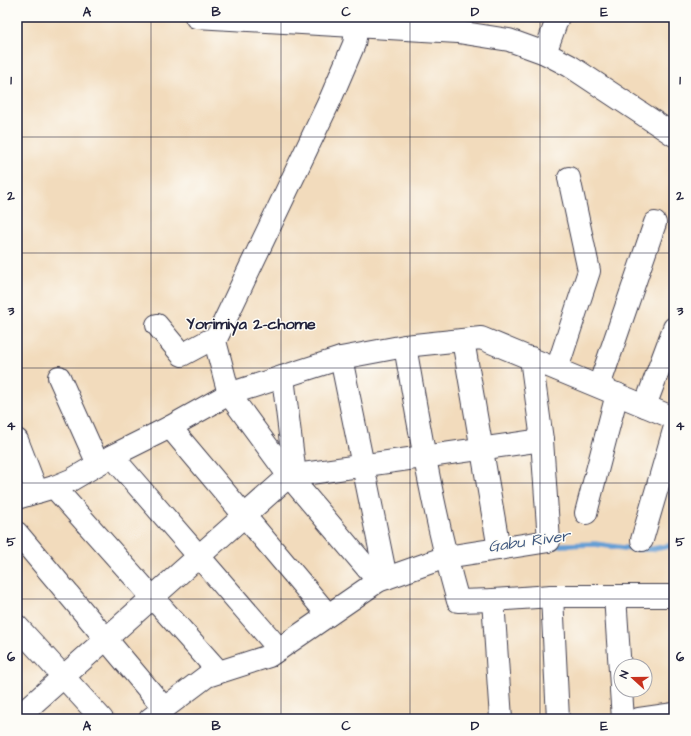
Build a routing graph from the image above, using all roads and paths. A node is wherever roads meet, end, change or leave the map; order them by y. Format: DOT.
graph roads {
  1 [pos="196,17"];
  2 [pos="558,17"];
  3 [pos="357,26"];
  4 [pos="545,53"];
  5 [pos="674,135"];
  6 [pos="569,178"];
  7 [pos="654,223"];
  8 [pos="158,325"];
  9 [pos="674,328"];
  10 [pos="463,340"];
  11 [pos="215,341"];
  12 [pos="405,346"];
  13 [pos="341,358"];
  14 [pos="531,358"];
  15 [pos="557,369"];
  16 [pos="283,377"];
  17 [pos="59,378"];
  18 [pos="608,390"];
  19 [pos="229,394"];
  20 [pos="645,406"];
  21 [pos="674,418"];
  22 [pos="170,427"];
  23 [pos="674,430"];
  24 [pos="17,440"];
  25 [pos="542,440"];
  26 [pos="481,448"];
  27 [pos="425,456"];
  28 [pos="105,460"];
  29 [pos="363,465"];
  30 [pos="292,475"];
  31 [pos="36,493"];
  32 [pos="586,513"];
  33 [pos="244,516"];
  34 [pos="17,534"];
  35 [pos="642,540"];
  36 [pos="499,549"];
  37 [pos="199,556"];
  38 [pos="446,557"];
  39 [pos="382,580"];
  40 [pos="552,596"];
  41 [pos="615,596"];
  42 [pos="674,596"];
  43 [pos="152,598"];
  44 [pos="493,600"];
  45 [pos="328,615"];
  46 [pos="17,626"];
  47 [pos="106,639"];
  48 [pos="279,649"];
  49 [pos="619,658"];
  50 [pos="219,672"];
  51 [pos="64,677"];
  52 [pos="622,698"];
  53 [pos="157,713"];
  54 [pos="674,714"];
  55 [pos="19,716"];
  56 [pos="102,719"];
  57 [pos="501,719"];
  58 [pos="558,719"];
  59 [pos="623,719"];
  60 [pos="639,719"];
  1 -- 3 [label="street"];
  2 -- 4 [label="street"];
  3 -- 4 [label="street"];
  3 -- 11 [label="street"];
  4 -- 5 [label="street"];
  6 -- 15 [label="street"];
  7 -- 18 [label="street"];
  8 -- 11 [label="street"];
  9 -- 20 [label="street"];
  10 -- 12 [label="street"];
  10 -- 14 [label="street"];
  10 -- 26 [label="street"];
  11 -- 19 [label="street"];
  12 -- 13 [label="street"];
  12 -- 27 [label="street"];
  13 -- 16 [label="street"];
  13 -- 29 [label="street"];
  14 -- 15 [label="street"];
  14 -- 25 [label="street"];
  15 -- 18 [label="street"];
  16 -- 19 [label="street"];
  16 -- 30 [label="street"];
  17 -- 28 [label="street"];
  18 -- 20 [label="street"];
  18 -- 32 [label="street"];
  19 -- 22 [label="street"];
  19 -- 30 [label="street"];
  20 -- 21 [label="street"];
  22 -- 28 [label="street"];
  22 -- 33 [label="street"];
  23 -- 35 [label="street"];
  24 -- 31 [label="street"];
  25 -- 26 [label="street"];
  25 -- 36 [label="street"];
  26 -- 27 [label="street"];
  26 -- 36 [label="street"];
  27 -- 29 [label="street"];
  27 -- 38 [label="street"];
  28 -- 31 [label="street"];
  28 -- 37 [label="street"];
  29 -- 30 [label="street"];
  29 -- 39 [label="street"];
  30 -- 33 [label="street"];
  30 -- 39 [label="street"];
  31 -- 43 [label="street"];
  33 -- 37 [label="street"];
  33 -- 45 [label="street"];
  34 -- 47 [label="street"];
  36 -- 38 [label="street"];
  37 -- 43 [label="street"];
  37 -- 48 [label="street"];
  38 -- 39 [label="street"];
  38 -- 44 [label="street"];
  39 -- 45 [label="street"];
  40 -- 41 [label="street"];
  40 -- 44 [label="street"];
  40 -- 58 [label="street"];
  41 -- 42 [label="street"];
  41 -- 49 [label="street"];
  43 -- 47 [label="street"];
  43 -- 50 [label="street"];
  44 -- 57 [label="street"];
  45 -- 48 [label="street"];
  46 -- 51 [label="street"];
  47 -- 51 [label="street"];
  47 -- 53 [label="street"];
  48 -- 50 [label="street"];
  50 -- 53 [label="street"];
  51 -- 55 [label="street"];
  51 -- 56 [label="street"];
  52 -- 59 [label="street"];
  54 -- 60 [label="street"];
}
